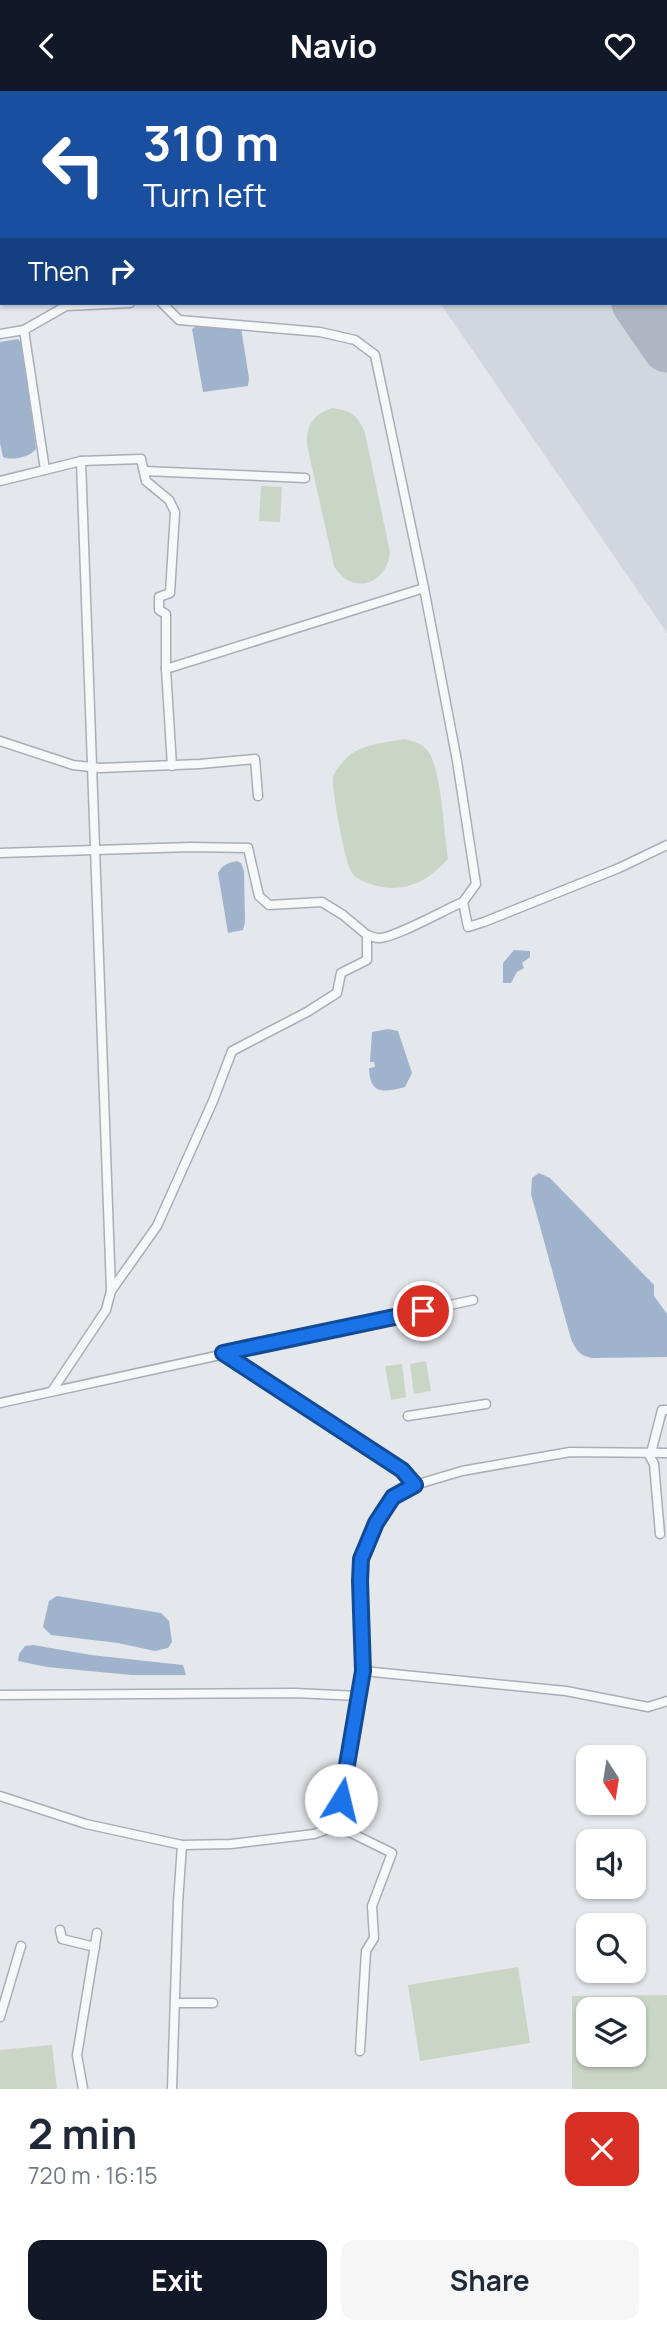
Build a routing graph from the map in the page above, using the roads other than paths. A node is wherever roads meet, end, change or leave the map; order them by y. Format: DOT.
graph roads {
  1 [pos="87,305"];
  2 [pos="164,305"];
  3 [pos="24,330"];
  4 [pos="0,334"];
  5 [pos="81,461"];
  6 [pos="45,470"];
  7 [pos="144,471"];
  8 [pos="305,478"];
  9 [pos="0,481"];
  10 [pos="424,588"];
  11 [pos="166,669"];
  12 [pos="0,741"];
  13 [pos="172,766"];
  14 [pos="258,796"];
  15 [pos="667,845"];
  16 [pos="95,851"];
  17 [pos="0,853"];
  18 [pos="463,902"];
  19 [pos="367,935"];
  20 [pos="111,1291"];
  21 [pos="473,1300"];
  22 [pos="223,1353"];
  23 [pos="52,1391"];
  24 [pos="0,1403"];
  25 [pos="486,1404"];
  26 [pos="667,1410"];
  27 [pos="408,1416"];
  28 [pos="649,1453"];
  29 [pos="667,1453"];
  30 [pos="415,1485"];
  31 [pos="660,1534"];
  32 [pos="363,1671"];
  33 [pos="0,1695"];
  34 [pos="358,1696"];
  35 [pos="667,1701"];
  36 [pos="0,1796"];
  37 [pos="337,1826"];
  38 [pos="182,1845"];
  39 [pos="60,1930"];
  40 [pos="97,1933"];
  41 [pos="20,1946"];
  42 [pos="95,1947"];
  43 [pos="175,2003"];
  44 [pos="213,2003"];
  45 [pos="0,2017"];
  46 [pos="360,2051"];
  47 [pos="83,2089"];
  48 [pos="172,2089"];
  1 -- 3 [label="street"];
  2 -- 10 [label="street"];
  3 -- 4 [label="street"];
  3 -- 6 [label="street"];
  5 -- 6 [label="street"];
  5 -- 7 [label="street"];
  5 -- 16 [label="street"];
  6 -- 9 [label="street"];
  7 -- 8 [label="street"];
  7 -- 11 [label="street"];
  10 -- 11 [label="street"];
  10 -- 18 [label="street"];
  11 -- 13 [label="street"];
  12 -- 13 [label="street"];
  13 -- 14 [label="street"];
  15 -- 18 [label="street"];
  16 -- 17 [label="street"];
  16 -- 19 [label="street"];
  16 -- 20 [label="street"];
  18 -- 19 [label="street"];
  19 -- 20 [label="street"];
  20 -- 23 [label="street"];
  21 -- 22 [label="street"];
  22 -- 23 [label="street"];
  22 -- 30 [label="street"];
  23 -- 24 [label="street"];
  25 -- 27 [label="street"];
  26 -- 28 [label="street"];
  28 -- 29 [label="street"];
  28 -- 30 [label="street"];
  28 -- 31 [label="street"];
  30 -- 32 [label="street"];
  32 -- 34 [label="street"];
  32 -- 35 [label="street"];
  33 -- 34 [label="street"];
  34 -- 37 [label="street"];
  36 -- 38 [label="street"];
  37 -- 38 [label="street"];
  37 -- 46 [label="street"];
  38 -- 43 [label="street"];
  39 -- 42 [label="street"];
  40 -- 42 [label="street"];
  41 -- 45 [label="street"];
  42 -- 47 [label="street"];
  43 -- 44 [label="street"];
  43 -- 48 [label="street"];
}
